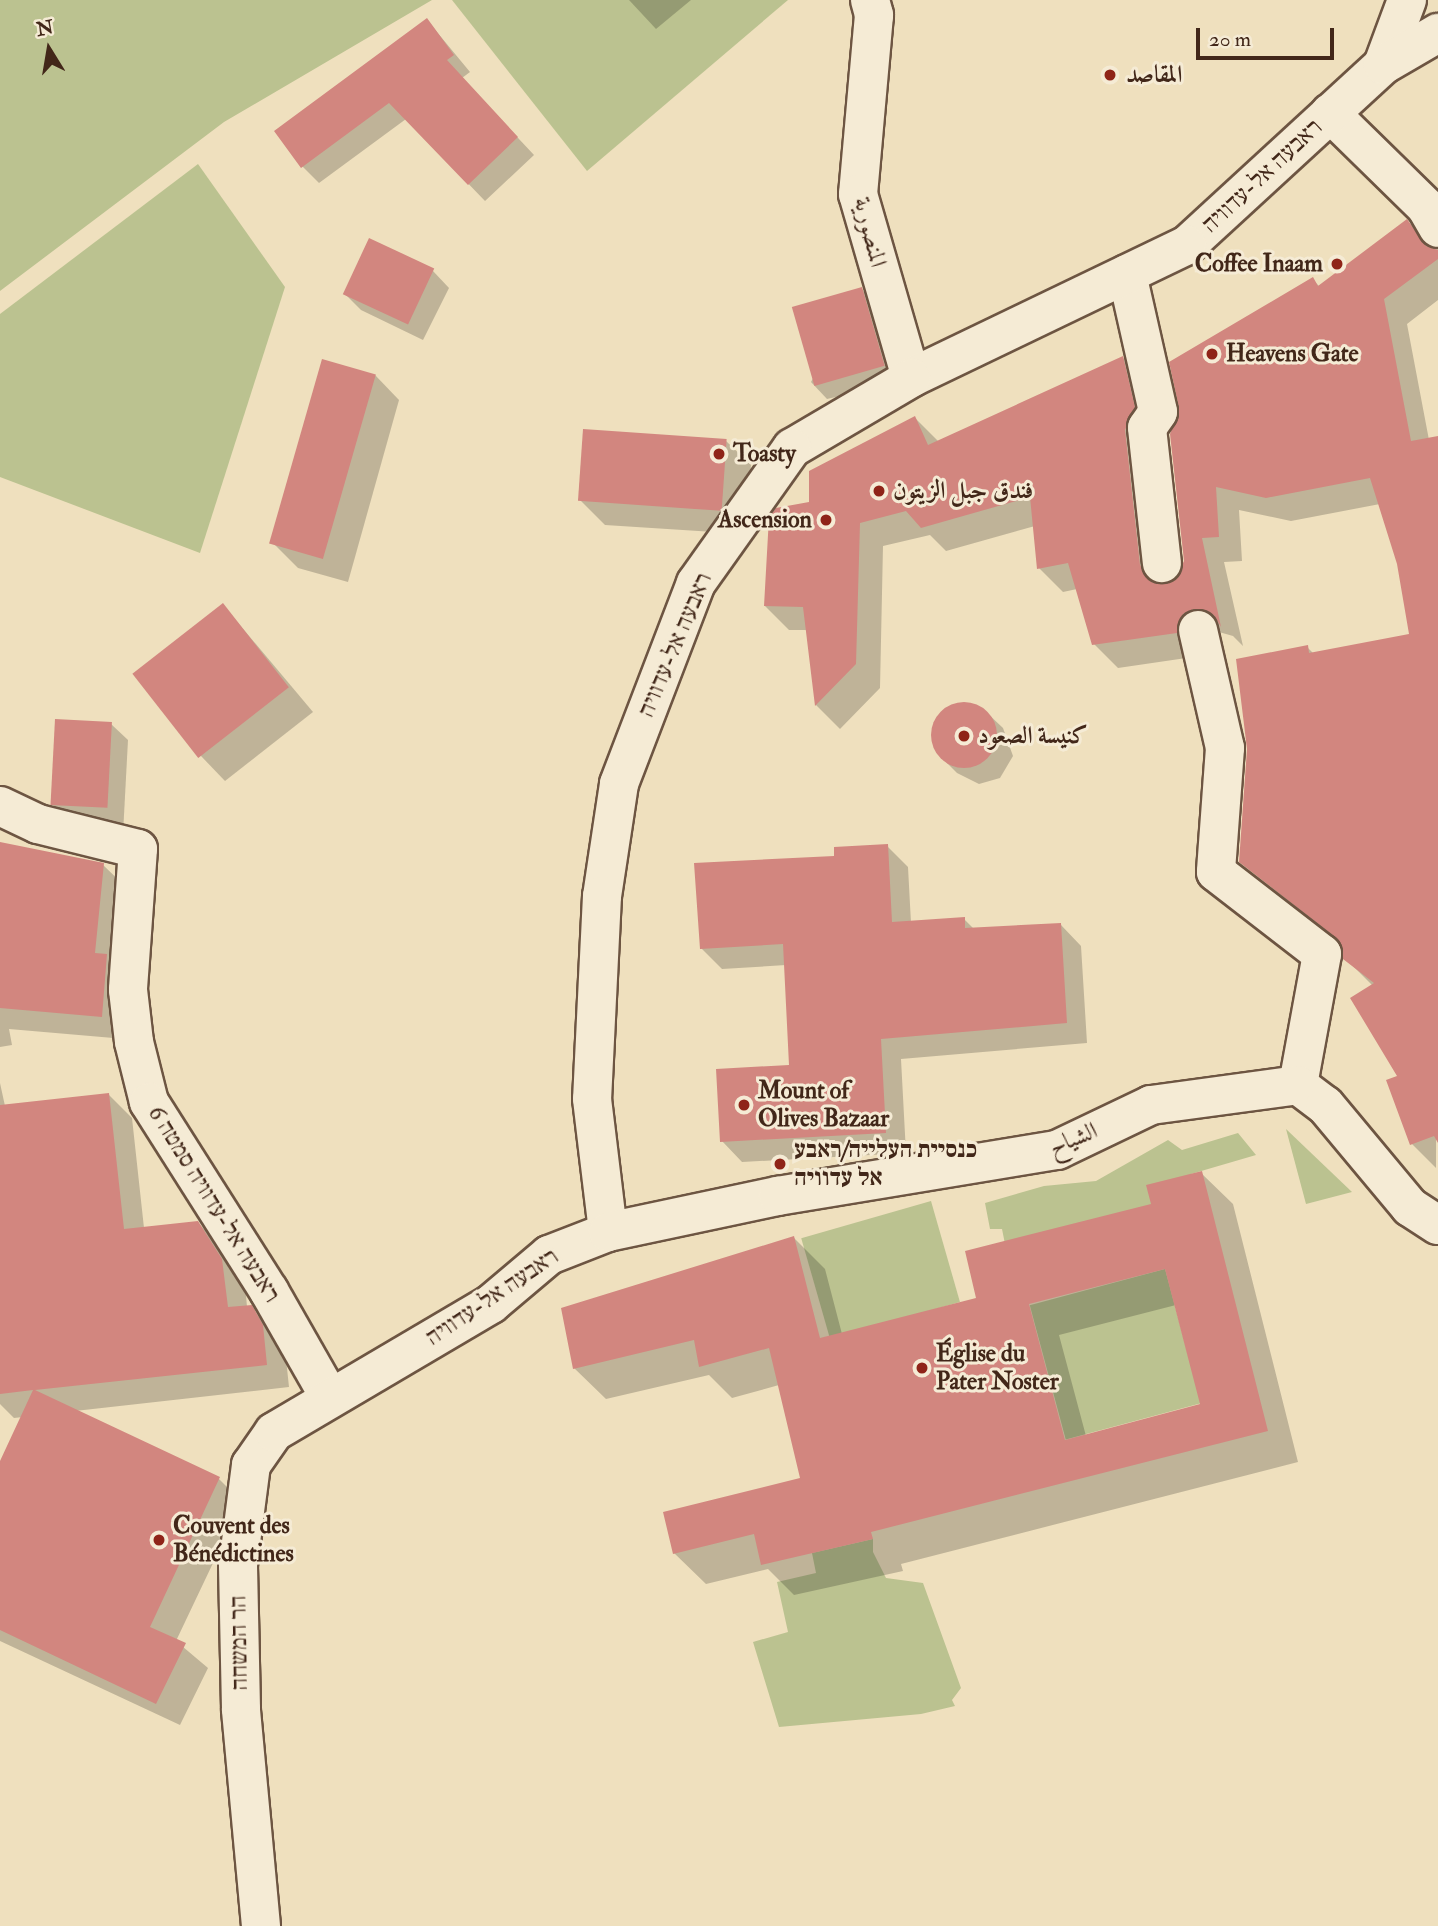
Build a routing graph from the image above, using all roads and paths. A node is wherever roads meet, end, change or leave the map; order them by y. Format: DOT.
graph roads {
  1 [pos="892,0"];
  2 [pos="1407,0"];
  3 [pos="872,17"];
  4 [pos="1438,33"];
  5 [pos="1383,65"];
  6 [pos="1329,113"];
  7 [pos="1438,228"];
  8 [pos="1127,274"];
  9 [pos="911,378"];
  10 [pos="1162,563"];
  11 [pos="1198,630"];
  12 [pos="0,806"];
  13 [pos="1298,1085"];
  14 [pos="1438,1225"];
  15 [pos="608,1232"];
  16 [pos="330,1398"];
  17 [pos="261,1926"];
  1 -- 3 [label="street"];
  2 -- 5 [label="street, ראבעה אל-עדוויה"];
  3 -- 9 [label="street, المنصورية"];
  4 -- 5 [label="street"];
  5 -- 6 [label="street, ראבעה אל-עדוויה"];
  6 -- 7 [label="street"];
  6 -- 8 [label="street, ראבעה אל-עדוויה"];
  8 -- 9 [label="street, ראבעה אל-עדוויה"];
  8 -- 10 [label="street"];
  9 -- 15 [label="street, ראבעה אל-עדוויה"];
  11 -- 13 [label="street"];
  12 -- 16 [label="street, ראבעה אל-עדוויה סמטה 6"];
  13 -- 14 [label="street"];
  13 -- 15 [label="street, الشياح"];
  15 -- 16 [label="street, ראבעה אל-עדוויה"];
  16 -- 17 [label="street, הר המשחה"];
}
